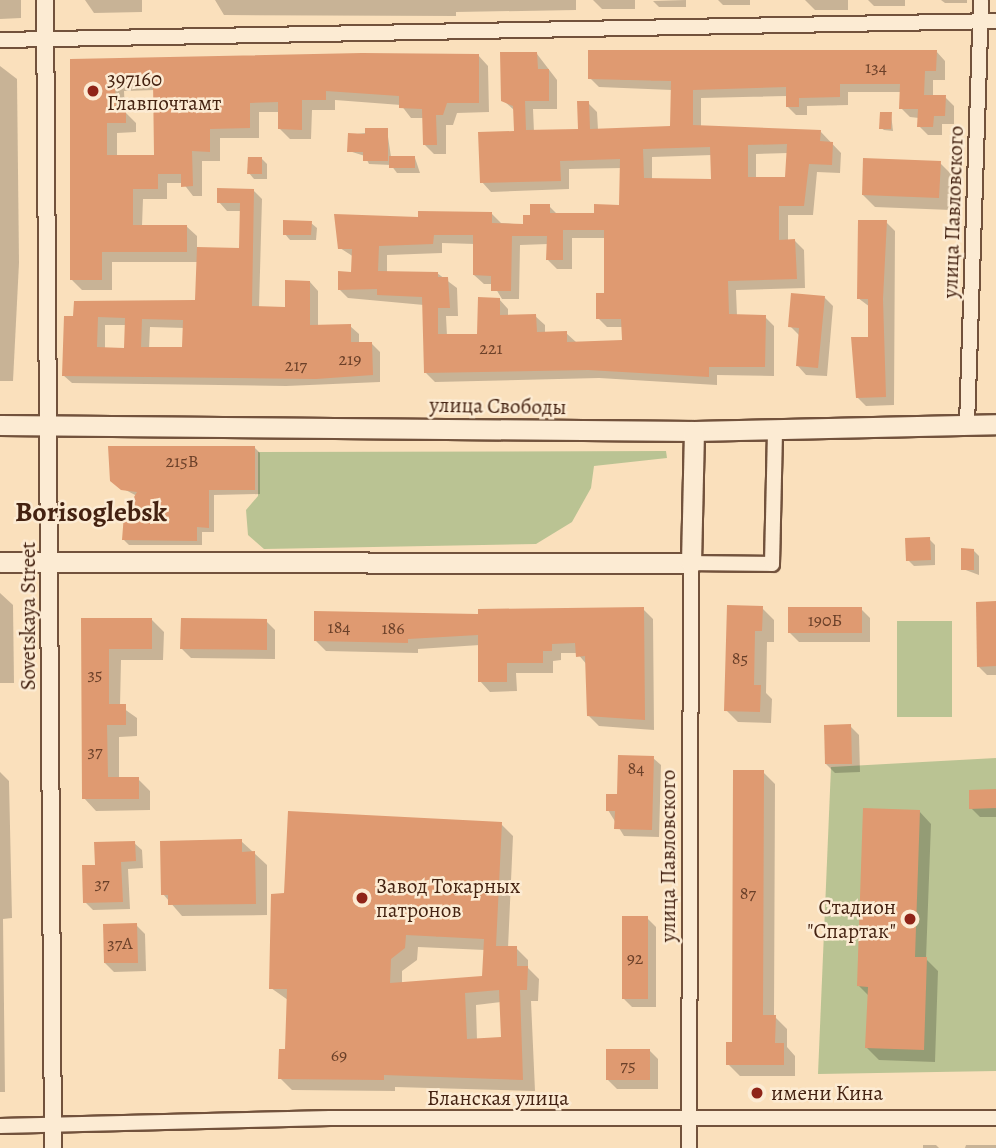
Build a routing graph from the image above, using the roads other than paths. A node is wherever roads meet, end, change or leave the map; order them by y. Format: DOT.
graph roads {
  1 [pos="46,0"];
  2 [pos="981,0"];
  3 [pos="980,21"];
  4 [pos="996,21"];
  5 [pos="0,40"];
  6 [pos="46,40"];
  7 [pos="996,424"];
  8 [pos="0,425"];
  9 [pos="48,425"];
  10 [pos="968,425"];
  11 [pos="775,429"];
  12 [pos="694,431"];
  13 [pos="0,562"];
  14 [pos="49,562"];
  15 [pos="691,563"];
  16 [pos="996,1118"];
  17 [pos="689,1120"];
  18 [pos="52,1125"];
  19 [pos="0,1126"];
  20 [pos="52,1148"];
  21 [pos="689,1148"];
  1 -- 6 [label="street, Sovetskaya Street"];
  2 -- 3 [label="street, улица Павловского"];
  3 -- 4 [label="street"];
  3 -- 6 [label="street"];
  3 -- 10 [label="street, улица Павловского"];
  5 -- 6 [label="street"];
  6 -- 9 [label="street, Sovetskaya Street"];
  7 -- 10 [label="main road, улица Свободы"];
  8 -- 9 [label="main road, улица Свободы"];
  9 -- 12 [label="main road, улица Свободы"];
  9 -- 14 [label="street, Sovetskaya Street"];
  10 -- 11 [label="main road, улица Свободы"];
  11 -- 12 [label="main road, улица Свободы"];
  11 -- 15 [label="street"];
  12 -- 15 [label="main road"];
  13 -- 14 [label="main road"];
  14 -- 15 [label="main road"];
  14 -- 18 [label="street, Sovetskaya Street"];
  15 -- 17 [label="street, улица Павловского"];
  16 -- 17 [label="street, Бланская улица"];
  17 -- 18 [label="street, Бланская улица"];
  17 -- 21 [label="street, улица Павловского"];
  18 -- 19 [label="street, Бланская улица"];
  18 -- 20 [label="street, Sovetskaya Street"];
}
